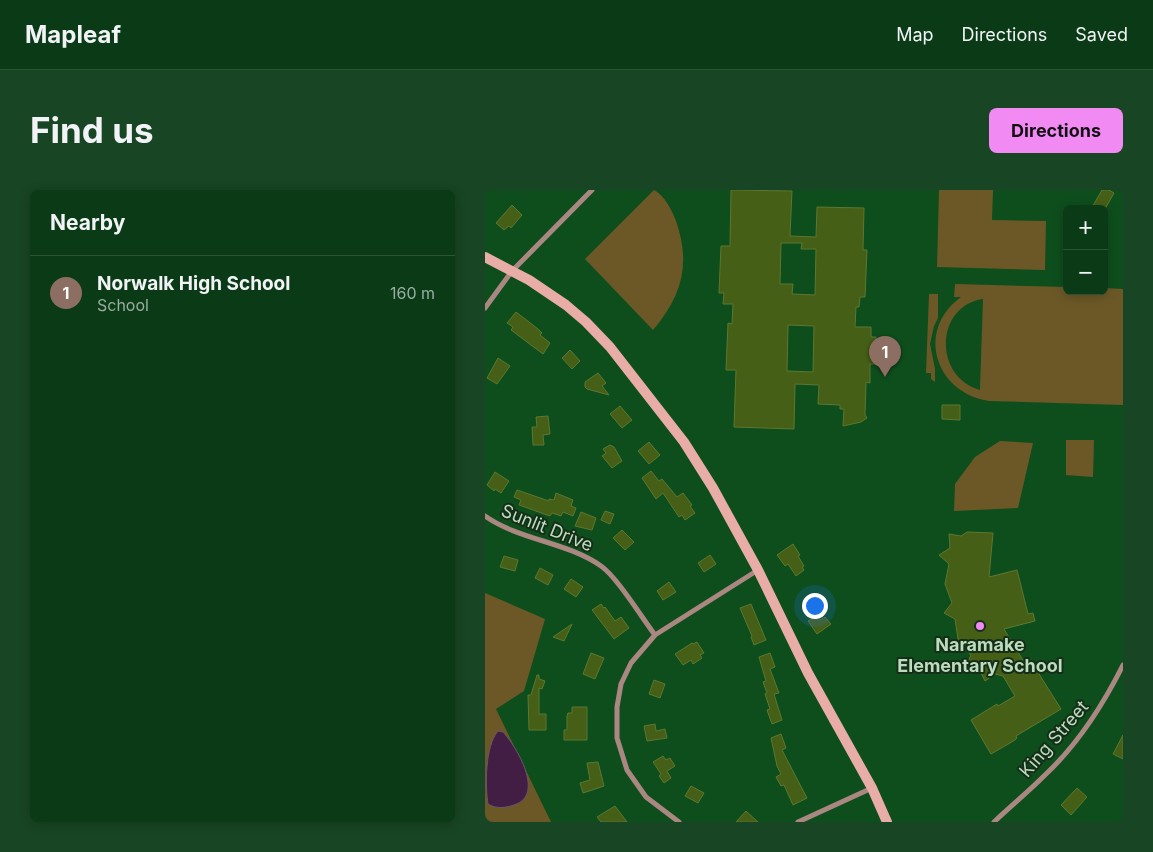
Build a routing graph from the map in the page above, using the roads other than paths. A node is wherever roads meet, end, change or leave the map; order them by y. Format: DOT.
graph roads {
  1 [pos="592,190"];
  2 [pos="485,257"];
  3 [pos="512,271"];
  4 [pos="485,308"];
  5 [pos="485,516"];
  6 [pos="758,570"];
  7 [pos="655,635"];
  8 [pos="1123,665"];
  9 [pos="872,788"];
  10 [pos="679,822"];
  11 [pos="798,822"];
  12 [pos="887,822"];
  13 [pos="994,822"];
  1 -- 3 [label="street"];
  2 -- 3 [label="main road"];
  3 -- 4 [label="street"];
  3 -- 6 [label="main road"];
  5 -- 7 [label="street, Sunlit Drive"];
  6 -- 7 [label="street"];
  6 -- 9 [label="main road"];
  7 -- 10 [label="street"];
  8 -- 13 [label="street, King Street"];
  9 -- 11 [label="street"];
  9 -- 12 [label="main road"];
}
